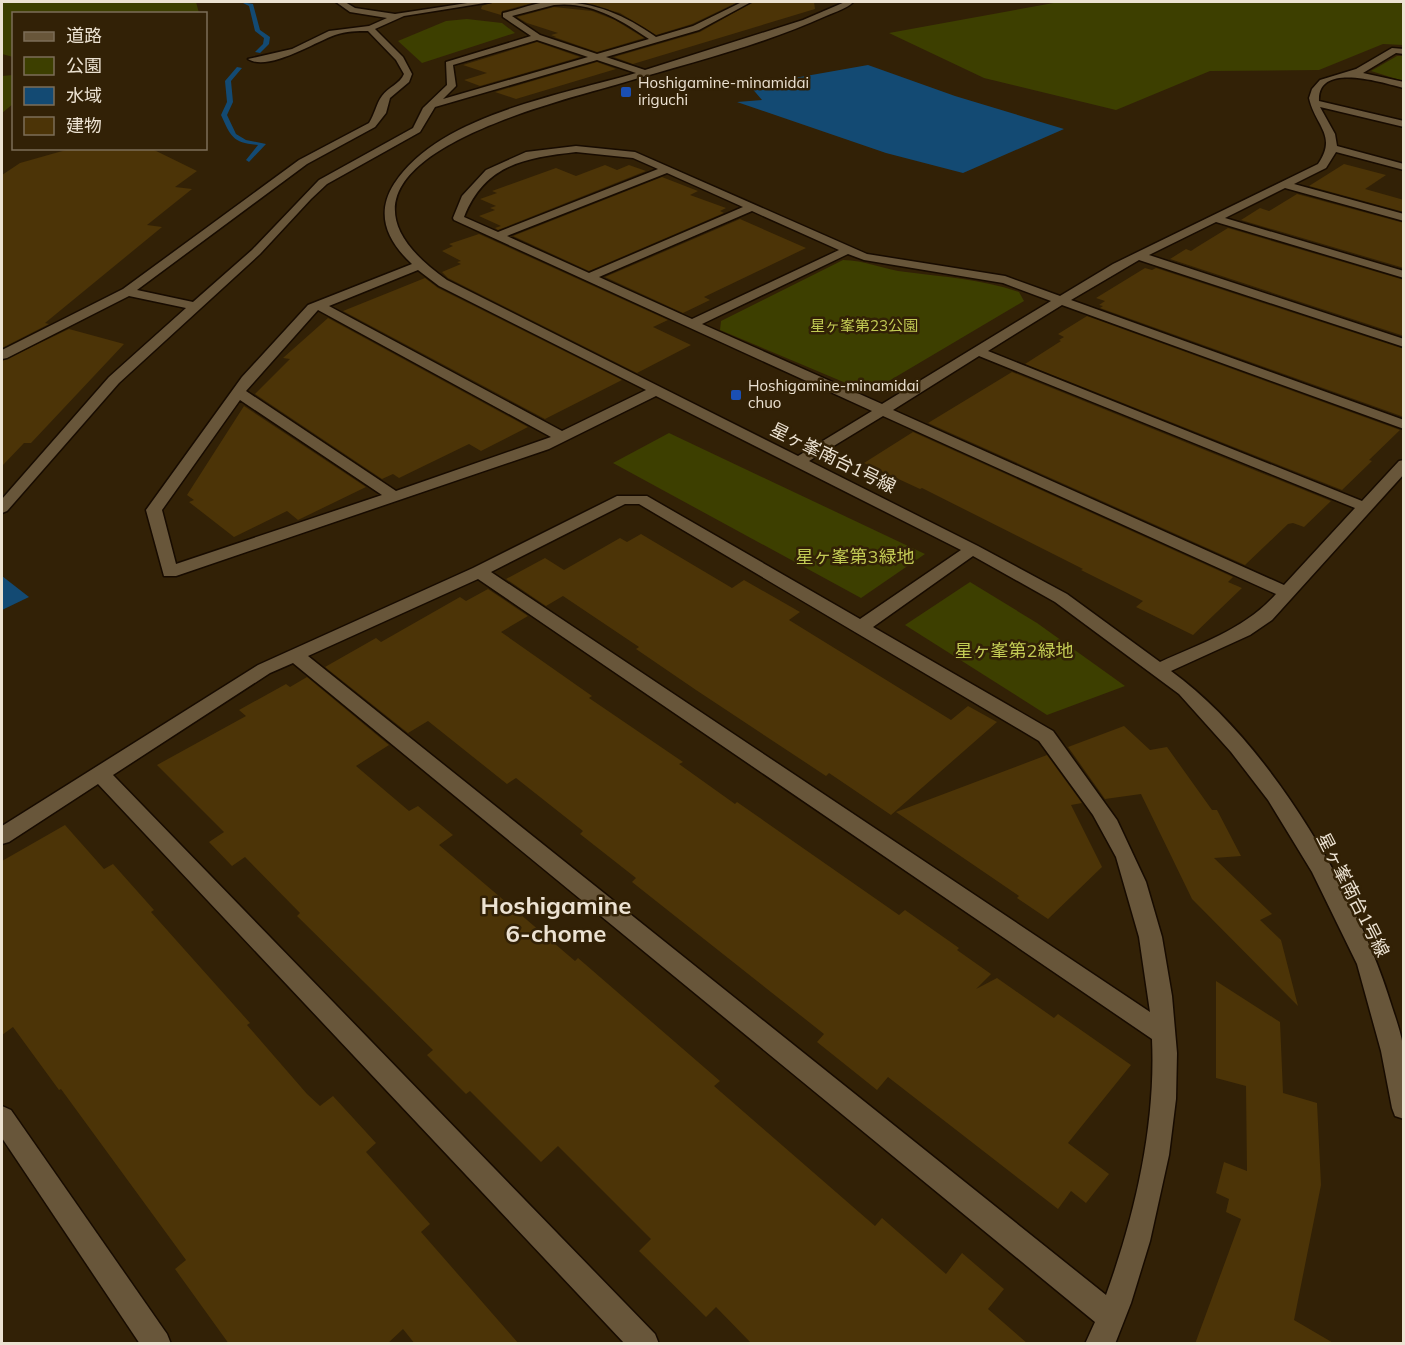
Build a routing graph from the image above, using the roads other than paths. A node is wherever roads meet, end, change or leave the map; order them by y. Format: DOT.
graph roads {
  1 [pos="340,2"];
  2 [pos="487,2"];
  3 [pos="747,2"];
  4 [pos="850,2"];
  5 [pos="393,16"];
  6 [pos="370,28"];
  7 [pos="537,37"];
  8 [pos="655,40"];
  9 [pos="1404,52"];
  10 [pos="597,57"];
  11 [pos="252,59"];
  12 [pos="645,73"];
  13 [pos="1353,73"];
  14 [pos="1404,85"];
  15 [pos="1316,103"];
  16 [pos="431,105"];
  17 [pos="1404,124"];
  18 [pos="1332,148"];
  19 [pos="1404,167"];
  20 [pos="668,169"];
  21 [pos="1287,185"];
  22 [pos="753,207"];
  23 [pos="1404,218"];
  24 [pos="1218,219"];
  25 [pos="496,236"];
  26 [pos="848,250"];
  27 [pos="1140,256"];
  28 [pos="418,266"];
  29 [pos="1404,275"];
  30 [pos="589,277"];
  31 [pos="127,292"];
  32 [pos="1060,300"];
  33 [pos="317,304"];
  34 [pos="194,306"];
  35 [pos="692,324"];
  36 [pos="1404,343"];
  37 [pos="977,351"];
  38 [pos="2,355"];
  39 [pos="655,391"];
  40 [pos="238,392"];
  41 [pos="883,410"];
  42 [pos="1404,425"];
  43 [pos="562,437"];
  44 [pos="798,462"];
  45 [pos="1404,464"];
  46 [pos="396,498"];
  47 [pos="1365,507"];
  48 [pos="2,508"];
  49 [pos="972,549"];
  50 [pos="479,572"];
  51 [pos="1287,593"];
  52 [pos="861,627"];
  53 [pos="295,655"];
  54 [pos="1158,670"];
  55 [pos="99,773"];
  56 [pos="2,836"];
  57 [pos="1162,1033"];
  58 [pos="1404,1108"];
  59 [pos="2,1118"];
  60 [pos="1110,1316"];
  61 [pos="157,1344"];
  62 [pos="645,1344"];
  63 [pos="1099,1344"];
  1 -- 5 [label="street"];
  2 -- 5 [label="street"];
  3 -- 8 [label="street"];
  4 -- 12 [label="street, 星ヶ峯南台1号線"];
  5 -- 6 [label="street"];
  6 -- 11 [label="street"];
  6 -- 31 [label="street"];
  7 -- 8 [label="street"];
  7 -- 10 [label="street"];
  7 -- 16 [label="street"];
  8 -- 10 [label="street"];
  9 -- 13 [label="street"];
  10 -- 12 [label="street"];
  10 -- 16 [label="street"];
  12 -- 28 [label="street, 星ヶ峯南台1号線"];
  13 -- 14 [label="street"];
  13 -- 15 [label="street"];
  15 -- 17 [label="street"];
  15 -- 18 [label="street"];
  16 -- 34 [label="street"];
  18 -- 19 [label="street"];
  18 -- 21 [label="street"];
  20 -- 22 [label="street"];
  20 -- 25 [label="street"];
  20 -- 25 [label="street"];
  21 -- 23 [label="street"];
  21 -- 24 [label="street"];
  22 -- 26 [label="street"];
  22 -- 30 [label="street"];
  24 -- 27 [label="street"];
  24 -- 29 [label="street"];
  25 -- 30 [label="street"];
  26 -- 32 [label="street"];
  26 -- 35 [label="street"];
  27 -- 32 [label="street"];
  27 -- 36 [label="street"];
  28 -- 33 [label="street"];
  28 -- 39 [label="street, 星ヶ峯南台1号線"];
  30 -- 35 [label="street"];
  31 -- 34 [label="street"];
  31 -- 38 [label="street"];
  32 -- 37 [label="street"];
  32 -- 42 [label="street"];
  33 -- 40 [label="street"];
  33 -- 43 [label="street"];
  34 -- 48 [label="street"];
  35 -- 41 [label="street"];
  37 -- 41 [label="street"];
  37 -- 47 [label="street"];
  39 -- 43 [label="street"];
  39 -- 44 [label="street, 星ヶ峯南台1号線"];
  40 -- 46 [label="street"];
  40 -- 46 [label="street"];
  41 -- 44 [label="street"];
  41 -- 51 [label="street"];
  43 -- 46 [label="street"];
  44 -- 49 [label="street, 星ヶ峯南台1号線"];
  45 -- 47 [label="street"];
  47 -- 51 [label="street"];
  49 -- 52 [label="street"];
  49 -- 54 [label="street, 星ヶ峯南台1号線"];
  50 -- 52 [label="street"];
  50 -- 53 [label="street"];
  50 -- 57 [label="street"];
  51 -- 54 [label="street"];
  52 -- 57 [label="street"];
  53 -- 55 [label="street"];
  53 -- 60 [label="street"];
  54 -- 58 [label="street, 星ヶ峯南台1号線"];
  55 -- 56 [label="street"];
  55 -- 62 [label="street"];
  57 -- 60 [label="street"];
  59 -- 61 [label="street"];
  60 -- 63 [label="street"];
}
